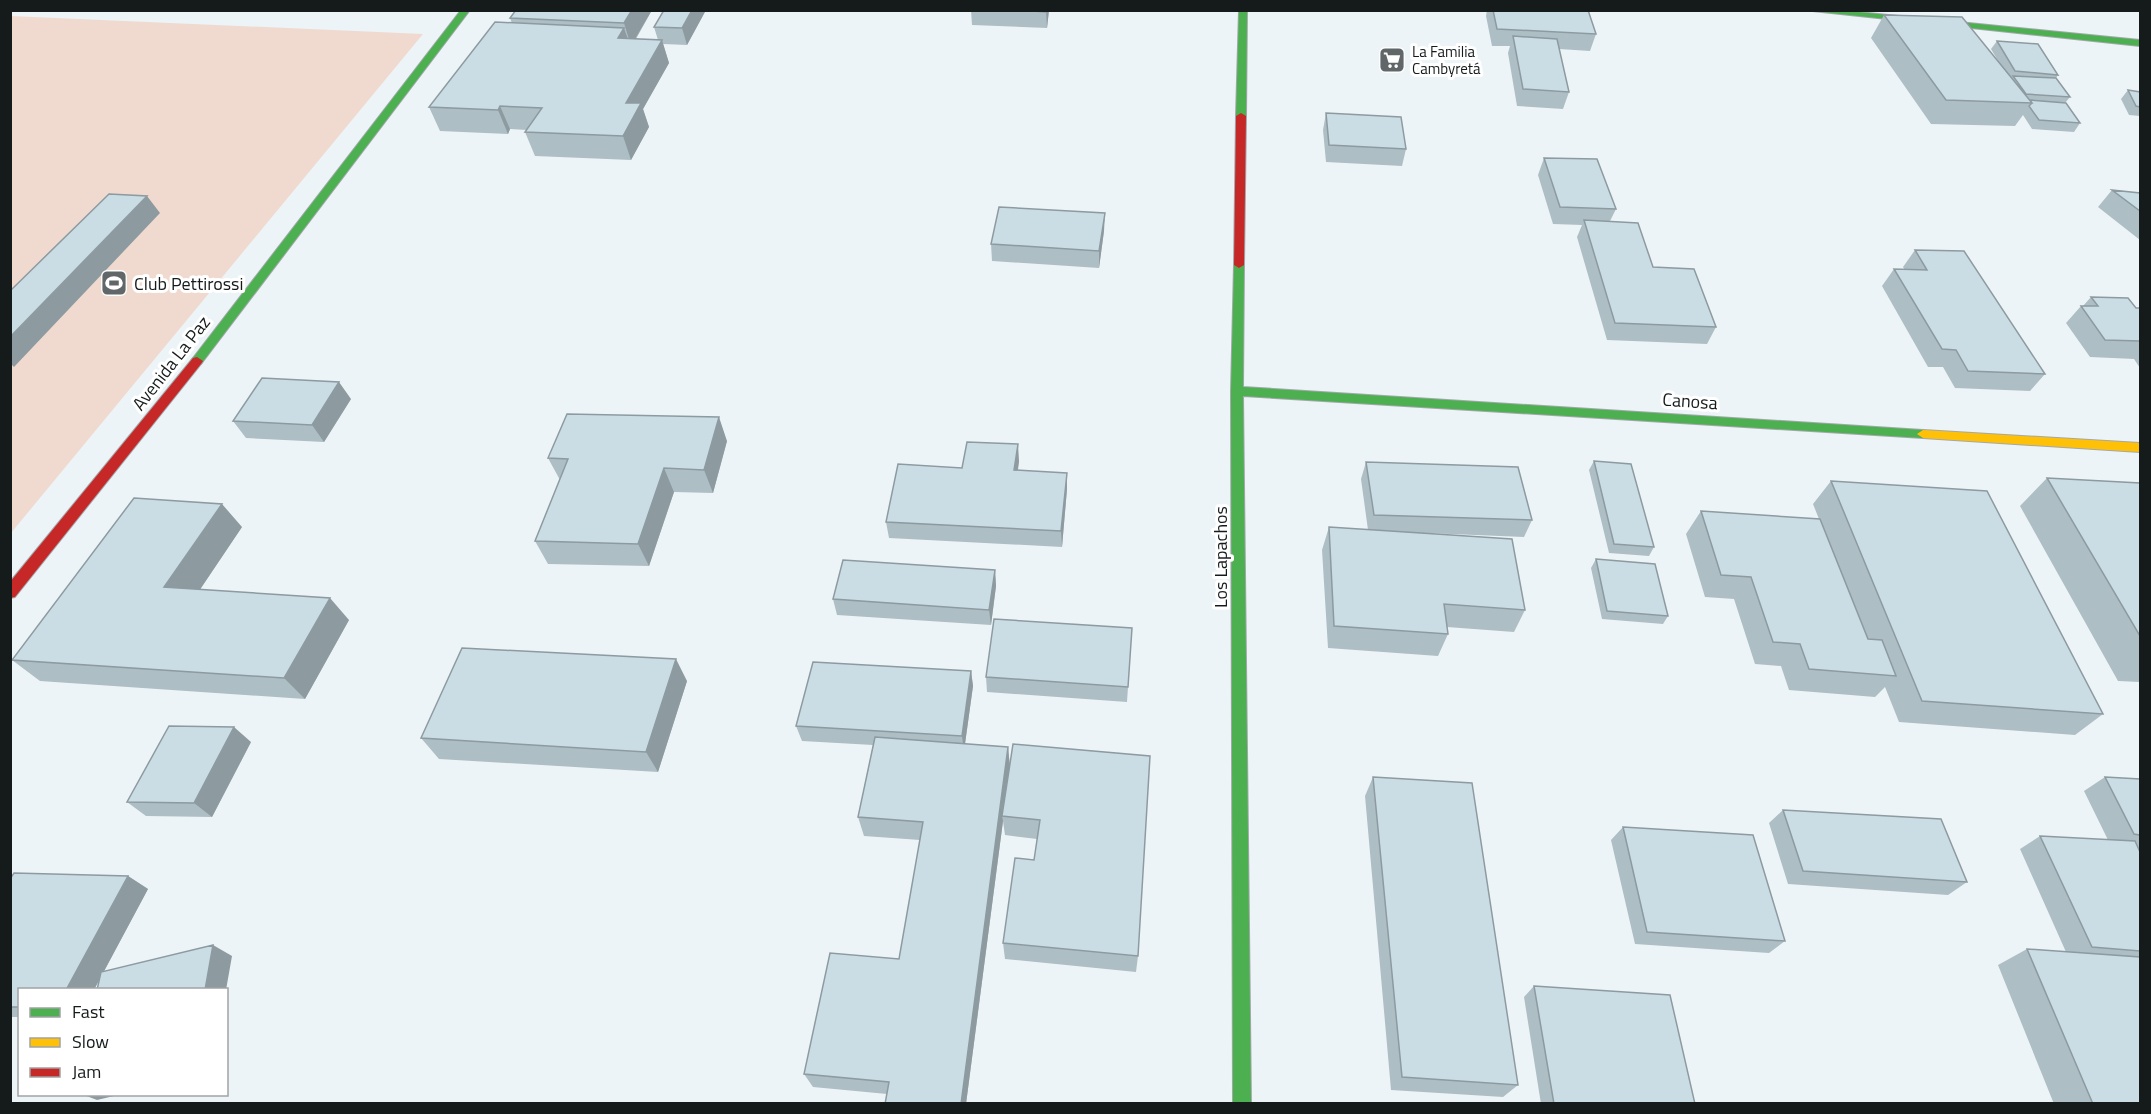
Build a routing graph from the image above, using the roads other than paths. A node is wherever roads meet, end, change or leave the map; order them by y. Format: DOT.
graph roads {
  1 [pos="466,10"];
  2 [pos="1243,10"];
  3 [pos="1807,10"];
  4 [pos="2140,43"];
  5 [pos="1237,391"];
  6 [pos="2140,448"];
  7 [pos="10,593"];
  8 [pos="1242,1104"];
  1 -- 7 [label="street, Avenida La Paz"];
  2 -- 5 [label="street, Los Lapachos"];
  3 -- 4 [label="street"];
  5 -- 6 [label="street, Canosa"];
  5 -- 8 [label="street, Los Lapachos"];
}
